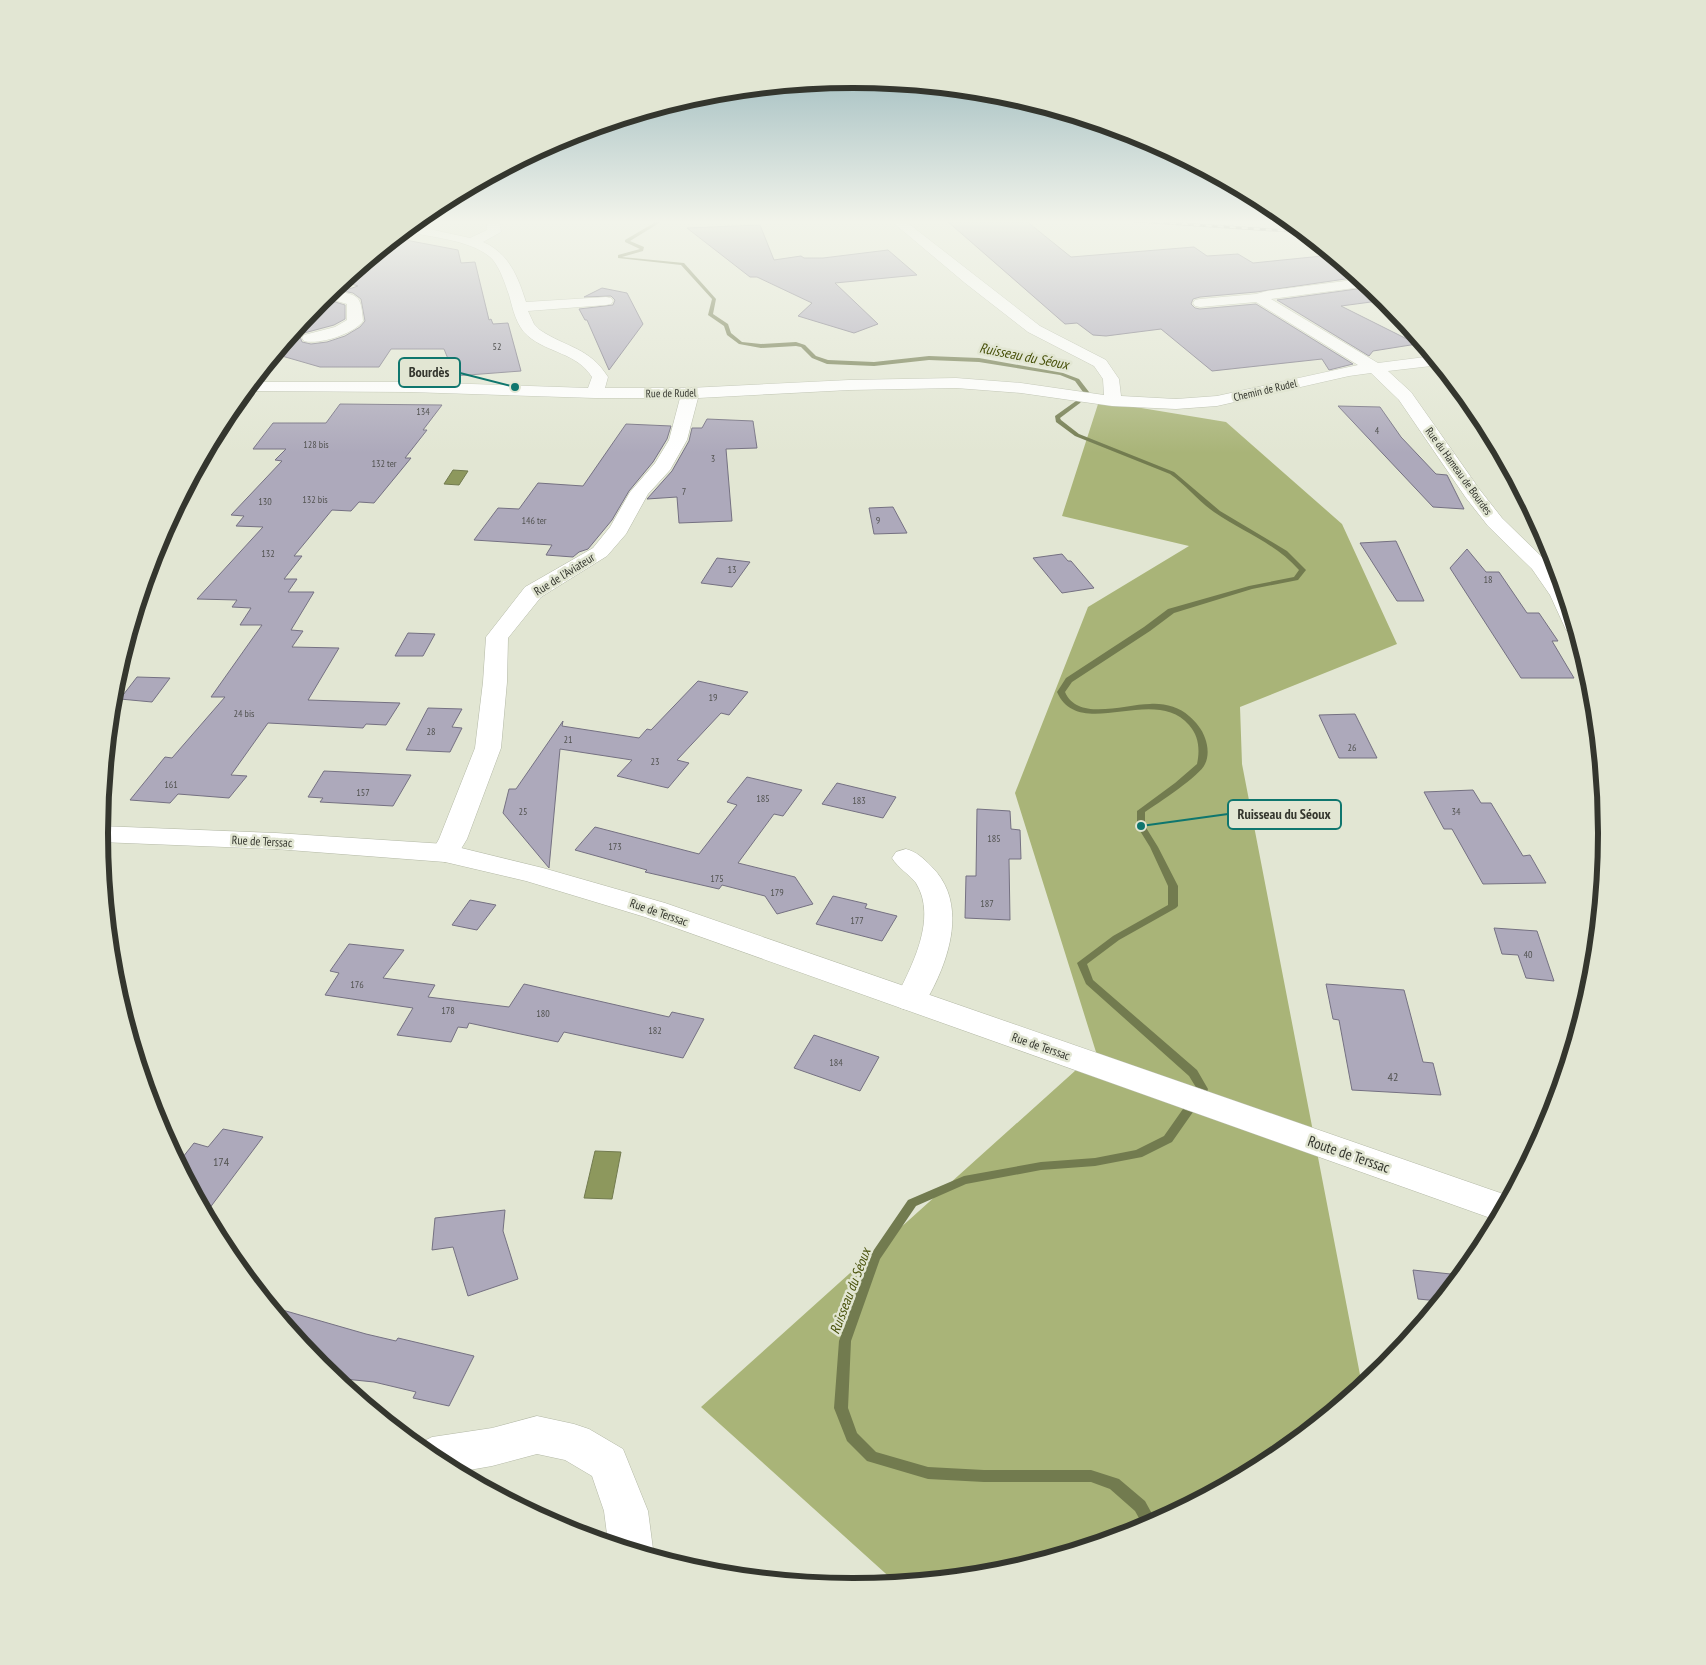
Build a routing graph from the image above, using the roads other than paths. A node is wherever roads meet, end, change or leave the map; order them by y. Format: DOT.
graph roads {
  1 [pos="344,298"];
  2 [pos="517,298"];
  3 [pos="993,298"];
  4 [pos="1261,298"];
  5 [pos="606,301"];
  6 [pos="1200,303"];
  7 [pos="520,307"];
  8 [pos="310,338"];
  9 [pos="1430,362"];
  10 [pos="1375,368"];
  11 [pos="256,387"];
  12 [pos="595,393"];
  13 [pos="689,393"];
  14 [pos="1092,399"];
  15 [pos="1112,401"];
  16 [pos="1556,589"];
  17 [pos="108,834"];
  18 [pos="445,853"];
  19 [pos="906,858"];
  20 [pos="911,1000"];
  21 [pos="1195,1100"];
  22 [pos="1497,1206"];
  23 [pos="444,1455"];
  24 [pos="629,1543"];
  1 -- 8 [label="street"];
  2 -- 7 [label="street"];
  3 -- 15 [label="street"];
  4 -- 6 [label="street"];
  4 -- 10 [label="street, Rue du Hameau de Bourdes"];
  5 -- 7 [label="street"];
  7 -- 12 [label="street"];
  9 -- 10 [label="street, Chemin de Rudel"];
  10 -- 15 [label="street, Chemin de Rudel"];
  10 -- 16 [label="street, Rue du Hameau de Bourdes"];
  11 -- 12 [label="street, Rue de Rudel"];
  12 -- 13 [label="street, Rue de Rudel"];
  13 -- 14 [label="street, Rue de Rudel"];
  13 -- 18 [label="street, Rue de l'Aviateur"];
  14 -- 15 [label="street, Chemin de Rudel"];
  17 -- 18 [label="street, Rue de Terssac"];
  18 -- 20 [label="street, Rue de Terssac"];
  19 -- 20 [label="street"];
  20 -- 21 [label="street, Rue de Terssac"];
  21 -- 22 [label="street, Route de Terssac"];
  23 -- 24 [label="street"];
}
